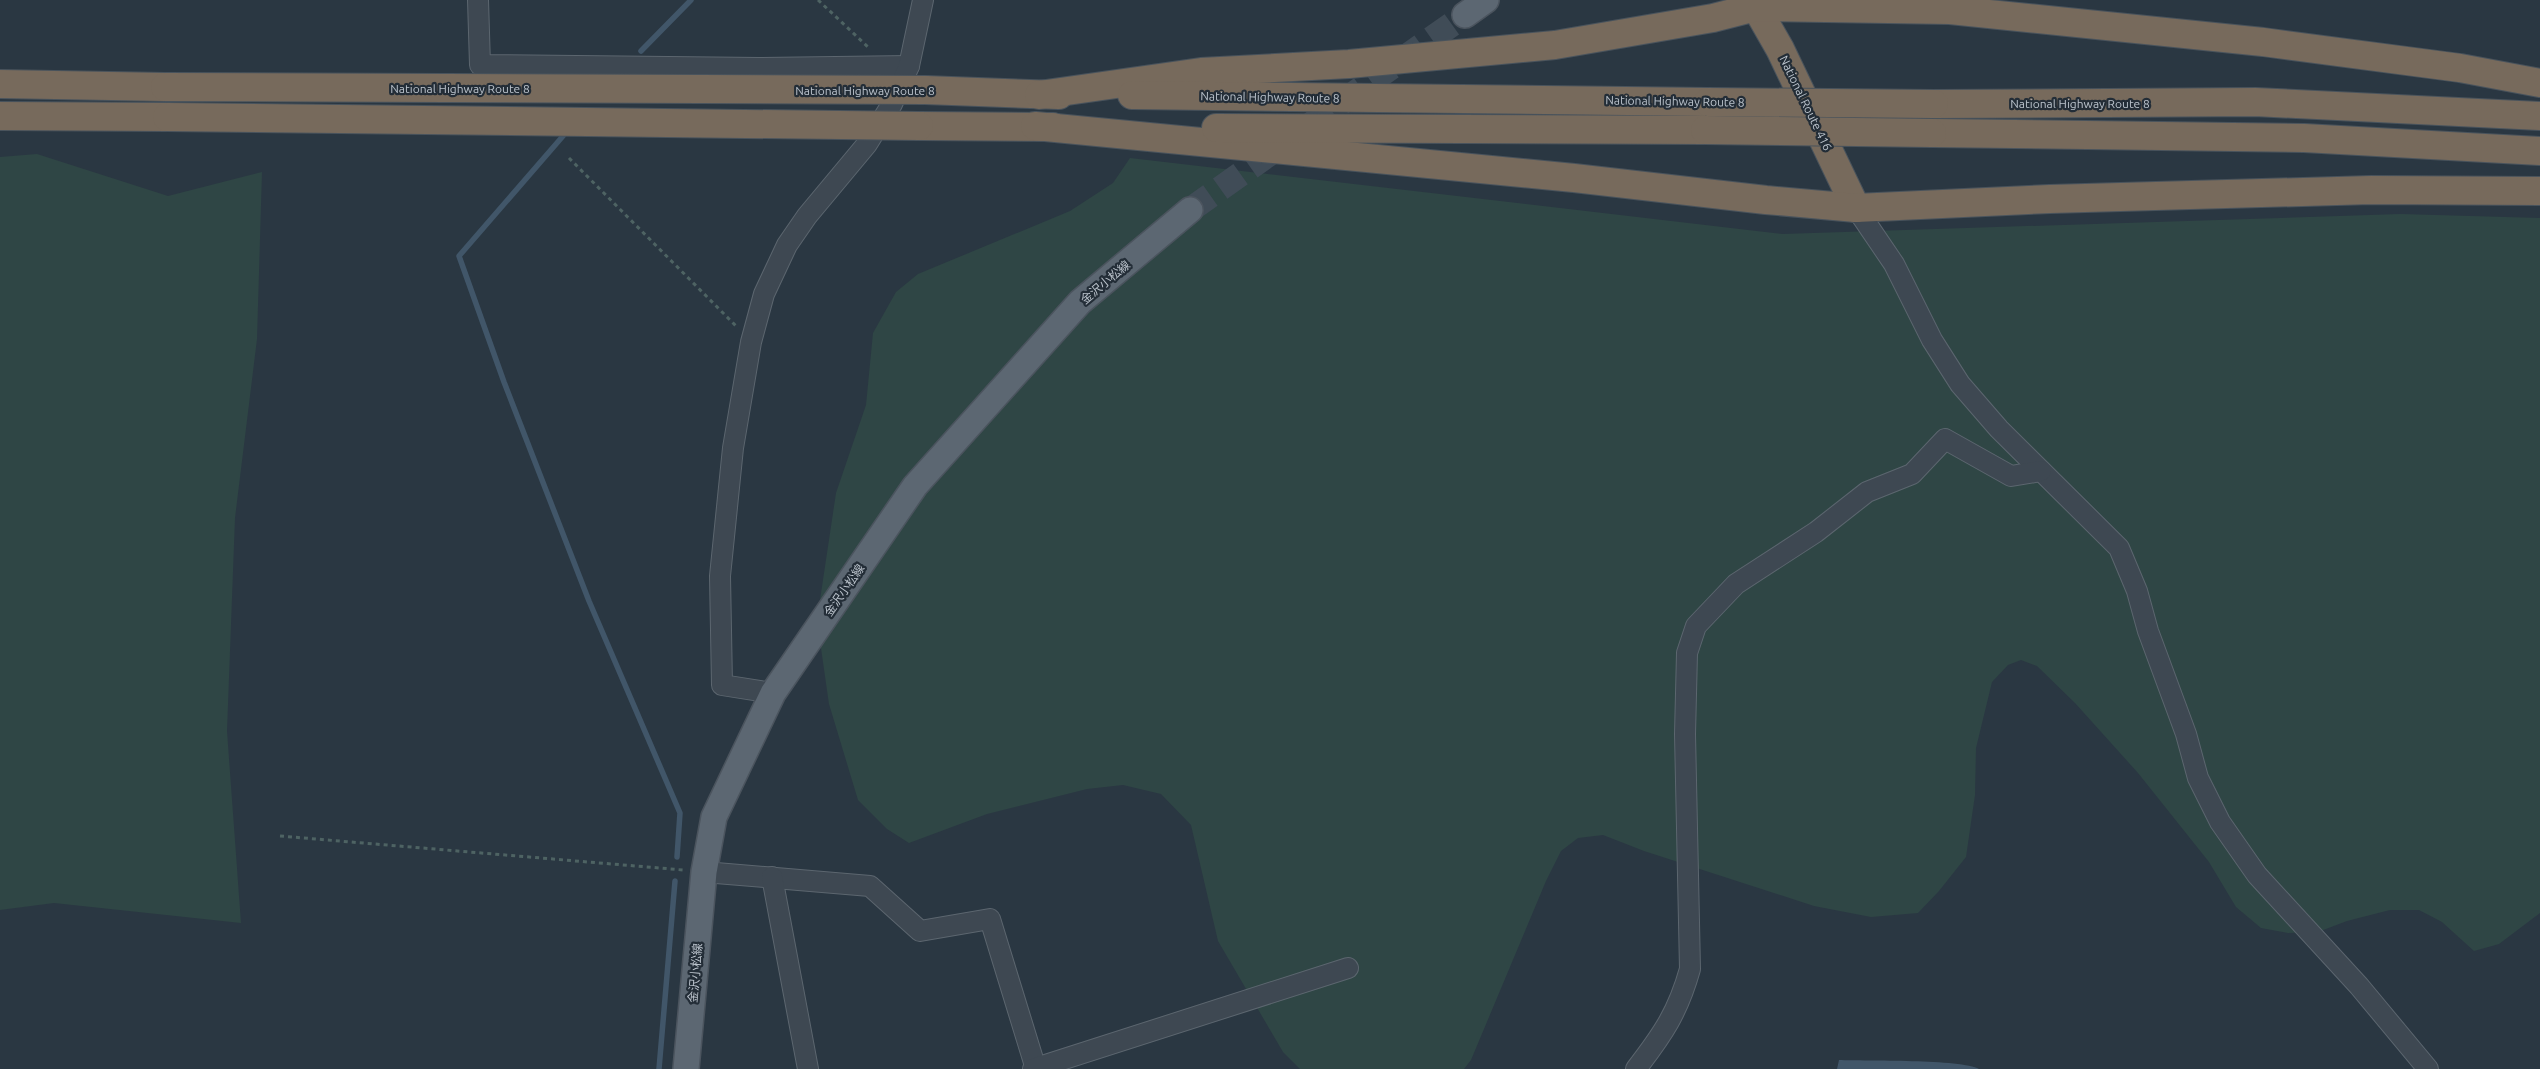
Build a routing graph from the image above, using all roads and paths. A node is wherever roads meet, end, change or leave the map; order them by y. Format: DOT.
graph roads {
  1 [pos="478,0"];
  2 [pos="818,0"];
  3 [pos="923,0"];
  4 [pos="1486,0"];
  5 [pos="1754,3"];
  6 [pos="1465,15"];
  7 [pos="889,66"];
  8 [pos="909,66"];
  9 [pos="2540,83"];
  10 [pos="0,84"];
  11 [pos="1040,94"];
  12 [pos="0,116"];
  13 [pos="2540,116"];
  14 [pos="1035,126"];
  15 [pos="2540,151"];
  16 [pos="569,158"];
  17 [pos="2540,192"];
  18 [pos="1856,208"];
  19 [pos="1190,210"];
  20 [pos="751,342"];
  21 [pos="2041,471"];
  22 [pos="773,692"];
  23 [pos="280,836"];
  24 [pos="704,872"];
  25 [pos="772,876"];
  26 [pos="1348,968"];
  27 [pos="686,1069"];
  28 [pos="808,1069"];
  29 [pos="1035,1069"];
  30 [pos="1636,1069"];
  31 [pos="2428,1069"];
  1 -- 7 [label="street"];
  2 -- 7 [label="path"];
  3 -- 8 [label="street"];
  4 -- 6 [label="main road"];
  5 -- 9 [label="highway"];
  5 -- 11 [label="highway"];
  5 -- 18 [label="highway, National Route 416"];
  7 -- 8 [label="street"];
  8 -- 20 [label="street"];
  10 -- 11 [label="highway, National Highway Route 8, bridge"];
  11 -- 13 [label="highway, National Highway Route 8, bridge"];
  12 -- 14 [label="highway, bridge"];
  14 -- 15 [label="highway, bridge"];
  14 -- 18 [label="highway"];
  16 -- 20 [label="path"];
  17 -- 18 [label="highway"];
  18 -- 21 [label="street"];
  19 -- 22 [label="main road, 金沢小松線"];
  20 -- 22 [label="street"];
  21 -- 30 [label="street"];
  21 -- 31 [label="street"];
  22 -- 24 [label="main road, 金沢小松線"];
  23 -- 24 [label="path"];
  24 -- 25 [label="street"];
  24 -- 27 [label="main road, 金沢小松線"];
  25 -- 28 [label="street"];
  25 -- 29 [label="street"];
  26 -- 29 [label="street"];
}
